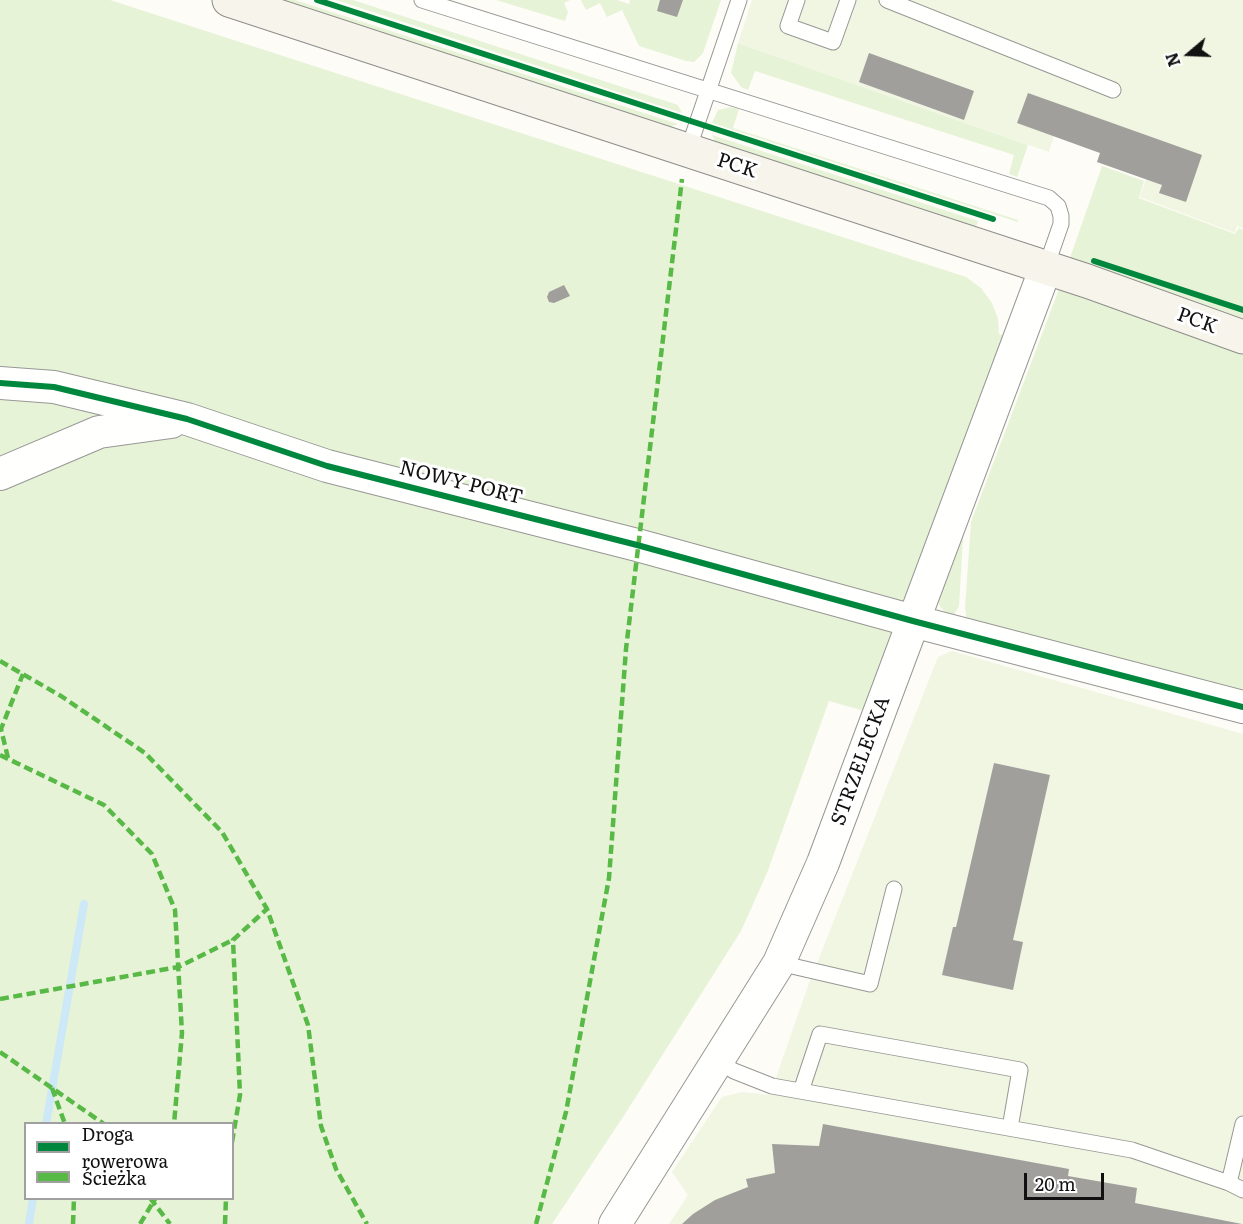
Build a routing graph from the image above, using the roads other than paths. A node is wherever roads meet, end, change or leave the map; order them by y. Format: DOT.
graph roads {
  1 [pos="229,0"];
  2 [pos="422,0"];
  3 [pos="739,0"];
  4 [pos="798,0"];
  5 [pos="848,0"];
  6 [pos="887,0"];
  7 [pos="708,89"];
  8 [pos="1113,90"];
  9 [pos="688,150"];
  10 [pos="1046,267"];
  11 [pos="1243,337"];
  12 [pos="0,382"];
  13 [pos="187,419"];
  14 [pos="0,474"];
  15 [pos="914,621"];
  16 [pos="1243,707"];
  17 [pos="894,889"];
  18 [pos="779,963"];
  19 [pos="718,1060"];
  20 [pos="801,1092"];
  21 [pos="1243,1124"];
  22 [pos="1010,1128"];
  23 [pos="1236,1187"];
  24 [pos="615,1224"];
  1 -- 9 [label="street, PCK"];
  2 -- 7 [label="lane"];
  3 -- 7 [label="lane"];
  4 -- 5 [label="lane"];
  6 -- 8 [label="lane"];
  7 -- 9 [label="lane"];
  7 -- 10 [label="lane"];
  9 -- 10 [label="street, PCK"];
  10 -- 11 [label="street, PCK"];
  10 -- 15 [label="street, STRZELECKA"];
  12 -- 13 [label="street, NOWY PORT"];
  13 -- 14 [label="street"];
  13 -- 15 [label="street, NOWY PORT"];
  15 -- 16 [label="street, NOWY PORT"];
  15 -- 18 [label="street, STRZELECKA"];
  17 -- 18 [label="lane"];
  18 -- 19 [label="street, STRZELECKA"];
  19 -- 20 [label="lane"];
  19 -- 24 [label="street, STRZELECKA"];
  20 -- 22 [label="lane"];
  20 -- 22 [label="lane"];
  21 -- 23 [label="lane"];
  22 -- 23 [label="lane"];
}
